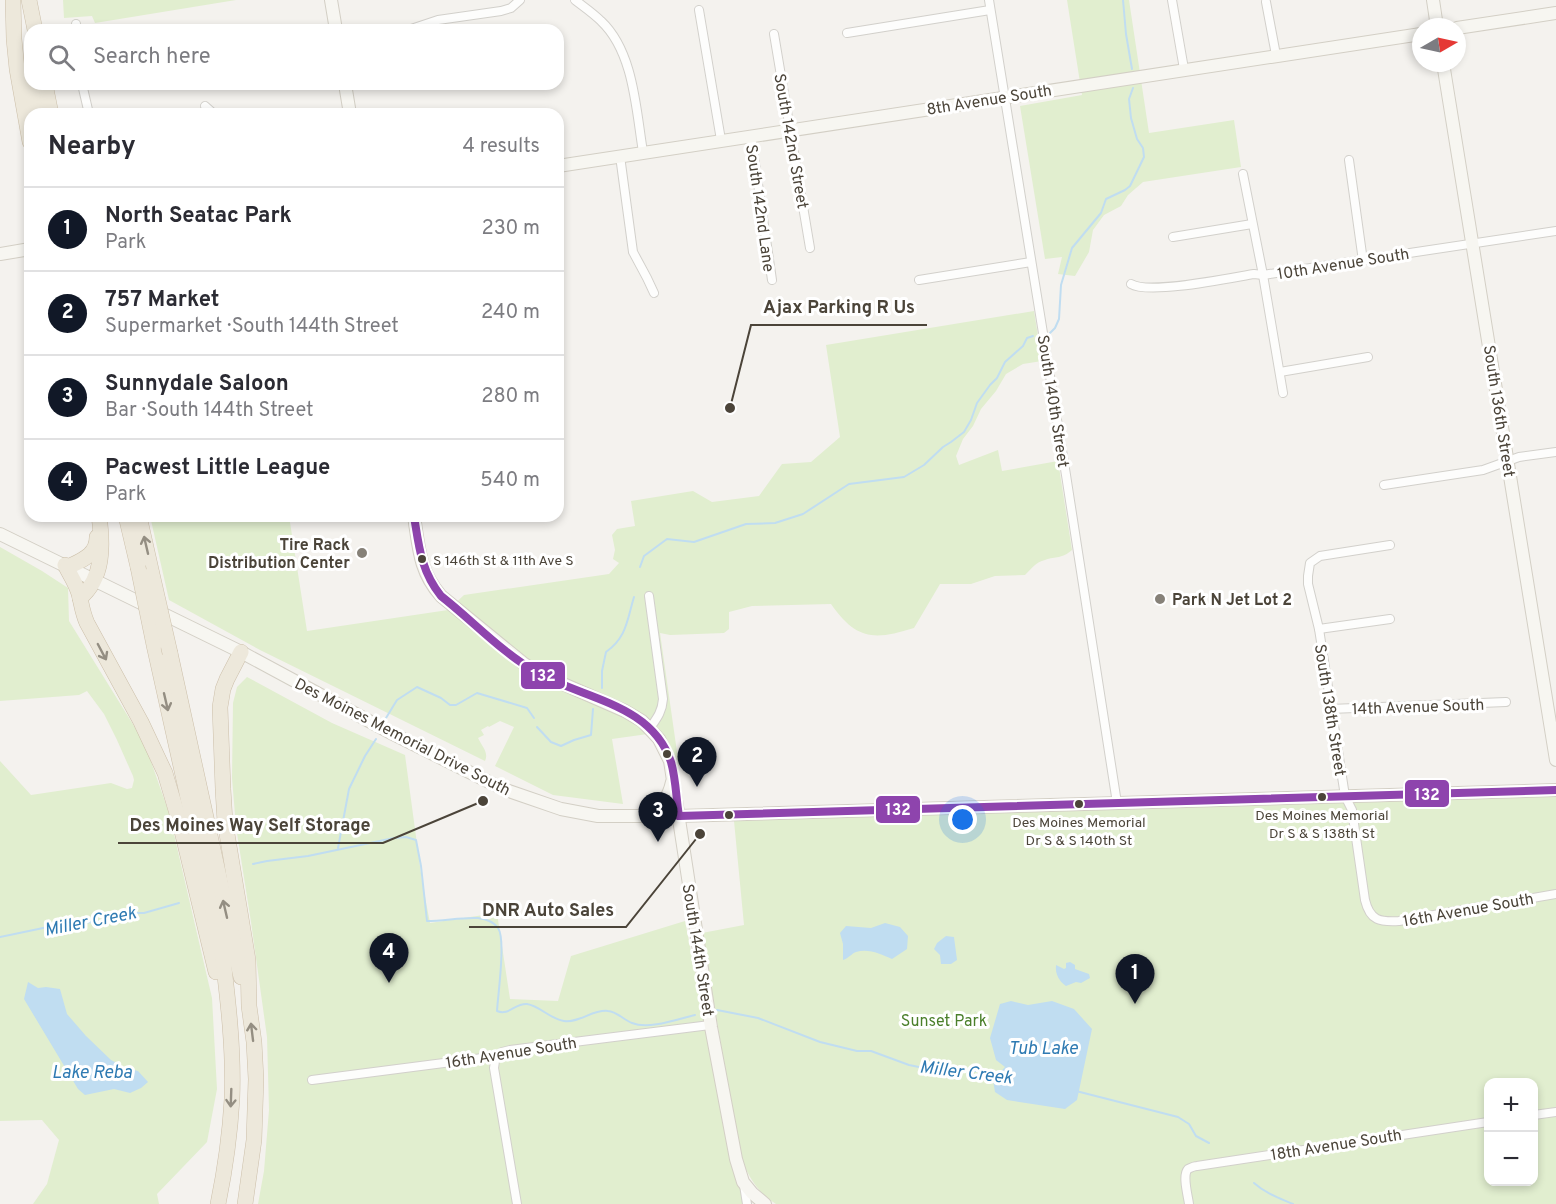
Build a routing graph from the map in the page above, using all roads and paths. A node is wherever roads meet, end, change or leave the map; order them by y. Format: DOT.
graph roads {
  1 [pos="29,0"];
  2 [pos="331,0"];
  3 [pos="520,0"];
  4 [pos="575,0"];
  5 [pos="988,0"];
  6 [pos="1172,0"];
  7 [pos="1433,0"];
  8 [pos="1266,2"];
  9 [pos="13,5"];
  10 [pos="699,10"];
  11 [pos="990,10"];
  12 [pos="1556,14"];
  13 [pos="1436,18"];
  14 [pos="34,24"];
  15 [pos="335,24"];
  16 [pos="426,24"];
  17 [pos="1466,27"];
  18 [pos="847,33"];
  19 [pos="774,34"];
  20 [pos="1412,35"];
  21 [pos="24,55"];
  22 [pos="1276,55"];
  23 [pos="1184,69"];
  24 [pos="1444,72"];
  25 [pos="32,90"];
  26 [pos="46,90"];
  27 [pos="83,90"];
  28 [pos="346,90"];
  29 [pos="1004,97"];
  30 [pos="204,106"];
  31 [pos="24,108"];
  32 [pos="36,108"];
  33 [pos="50,108"];
  34 [pos="87,108"];
  35 [pos="206,108"];
  36 [pos="349,108"];
  37 [pos="791,130"];
  38 [pos="751,136"];
  39 [pos="721,140"];
  40 [pos="643,152"];
  41 [pos="620,156"];
  42 [pos="1349,160"];
  43 [pos="564,165"];
  44 [pos="1243,174"];
  45 [pos="1252,224"];
  46 [pos="1556,231"];
  47 [pos="1173,237"];
  48 [pos="1473,243"];
  49 [pos="810,248"];
  50 [pos="24,250"];
  51 [pos="0,254"];
  52 [pos="1363,261"];
  53 [pos="1031,262"];
  54 [pos="1263,275"];
  55 [pos="772,280"];
  56 [pos="919,280"];
  57 [pos="1131,284"];
  58 [pos="654,293"];
  59 [pos="1368,357"];
  60 [pos="1280,372"];
  61 [pos="1283,393"];
  62 [pos="1556,452"];
  63 [pos="1508,461"];
  64 [pos="1384,485"];
  65 [pos="97,522"];
  66 [pos="98,522"];
  67 [pos="127,522"];
  68 [pos="140,522"];
  69 [pos="415,522"];
  70 [pos="0,534"];
  71 [pos="1390,545"];
  72 [pos="66,566"];
  73 [pos="95,581"];
  74 [pos="649,596"];
  75 [pos="80,598"];
  76 [pos="1390,619"];
  77 [pos="1319,629"];
  78 [pos="241,652"];
  79 [pos="1506,702"];
  80 [pos="1330,709"];
  81 [pos="650,728"];
  82 [pos="1556,760"];
  83 [pos="673,778"];
  84 [pos="1556,790"];
  85 [pos="1345,796"];
  86 [pos="1117,802"];
  87 [pos="640,816"];
  88 [pos="678,816"];
  89 [pos="1556,894"];
  90 [pos="1380,921"];
  91 [pos="249,1006"];
  92 [pos="710,1025"];
  93 [pos="231,1040"];
  94 [pos="498,1056"];
  95 [pos="312,1080"];
  96 [pos="1556,1112"];
  97 [pos="1538,1114"];
  98 [pos="1484,1123"];
  99 [pos="743,1182"];
  100 [pos="218,1204"];
  101 [pos="245,1204"];
  102 [pos="517,1204"];
  103 [pos="747,1204"];
  104 [pos="765,1204"];
  105 [pos="1189,1204"];
  1 -- 14 [label="highway"];
  2 -- 15 [label="street"];
  3 -- 16 [label="street"];
  4 -- 40 [label="street"];
  5 -- 11 [label="street, South 140th Street"];
  6 -- 23 [label="street"];
  7 -- 13 [label="street"];
  8 -- 22 [label="street"];
  9 -- 21 [label="highway"];
  9 -- 31 [label="highway"];
  10 -- 39 [label="street"];
  11 -- 18 [label="street"];
  11 -- 29 [label="street, South 140th Street"];
  12 -- 17 [label="street"];
  19 -- 37 [label="street, South 142nd Street"];
  20 -- 22 [label="street, 8th Avenue South"];
  22 -- 23 [label="street, 8th Avenue South"];
  23 -- 29 [label="street, 8th Avenue South"];
  24 -- 48 [label="street, South 136th Street"];
  25 -- 32 [label="highway"];
  26 -- 33 [label="highway"];
  27 -- 34 [label="street"];
  28 -- 36 [label="street"];
  29 -- 37 [label="street, 8th Avenue South"];
  29 -- 53 [label="street, South 140th Street"];
  30 -- 35 [label="street"];
  37 -- 38 [label="street, 8th Avenue South"];
  37 -- 49 [label="street, South 142nd Street"];
  38 -- 39 [label="street, 8th Avenue South"];
  38 -- 55 [label="street, South 142nd Lane"];
  39 -- 40 [label="street, 8th Avenue South"];
  40 -- 41 [label="street, 8th Avenue South"];
  41 -- 43 [label="street, 8th Avenue South"];
  41 -- 58 [label="street"];
  42 -- 52 [label="street"];
  44 -- 45 [label="street"];
  45 -- 47 [label="street"];
  45 -- 54 [label="street"];
  46 -- 48 [label="street, 10th Avenue South"];
  48 -- 52 [label="street, 10th Avenue South"];
  48 -- 63 [label="street, South 136th Street"];
  50 -- 51 [label="street"];
  52 -- 54 [label="street, 10th Avenue South"];
  53 -- 56 [label="street"];
  53 -- 86 [label="street, South 140th Street"];
  54 -- 57 [label="street, 10th Avenue South"];
  54 -- 60 [label="street"];
  59 -- 60 [label="street"];
  60 -- 61 [label="street"];
  62 -- 63 [label="street"];
  63 -- 64 [label="street"];
  63 -- 82 [label="street, South 136th Street"];
  65 -- 72 [label="highway"];
  66 -- 73 [label="highway"];
  67 -- 93 [label="highway, one-way, bridge"];
  91 -- 68 [label="highway, one-way, bridge"];
  69 -- 81 [label="street"];
  70 -- 72 [label="street, Des Moines Memorial Drive South"];
  71 -- 77 [label="street, South 138th Street"];
  72 -- 73 [label="street, Des Moines Memorial Drive South"];
  72 -- 75 [label="highway"];
  73 -- 75 [label="highway"];
  73 -- 78 [label="street, Des Moines Memorial Drive South"];
  74 -- 81 [label="street"];
  75 -- 93 [label="highway, one-way"];
  76 -- 77 [label="street"];
  77 -- 80 [label="street, South 138th Street"];
  78 -- 87 [label="street, Des Moines Memorial Drive South"];
  78 -- 91 [label="highway"];
  79 -- 80 [label="street, 14th Avenue South"];
  80 -- 85 [label="street, South 138th Street"];
  81 -- 83 [label="street, South 144th Street"];
  83 -- 87 [label="street"];
  83 -- 88 [label="street, South 144th Street"];
  84 -- 85 [label="street, Des Moines Memorial Drive South"];
  85 -- 86 [label="street, Des Moines Memorial Drive South"];
  85 -- 90 [label="street, South 138th Street"];
  86 -- 88 [label="street, Des Moines Memorial Drive South"];
  87 -- 88 [label="street, Des Moines Memorial Drive South"];
  88 -- 92 [label="street, South 144th Street"];
  89 -- 90 [label="street, 16th Avenue South"];
  101 -- 91 [label="highway, one-way"];
  92 -- 94 [label="street, 16th Avenue South"];
  92 -- 99 [label="street, South 144th Street"];
  93 -- 100 [label="highway, one-way"];
  94 -- 95 [label="street, 16th Avenue South"];
  94 -- 102 [label="street"];
  96 -- 97 [label="street"];
  98 -- 105 [label="street, 18th Avenue South"];
  99 -- 103 [label="street, South 144th Street"];
  99 -- 104 [label="street"];
}
